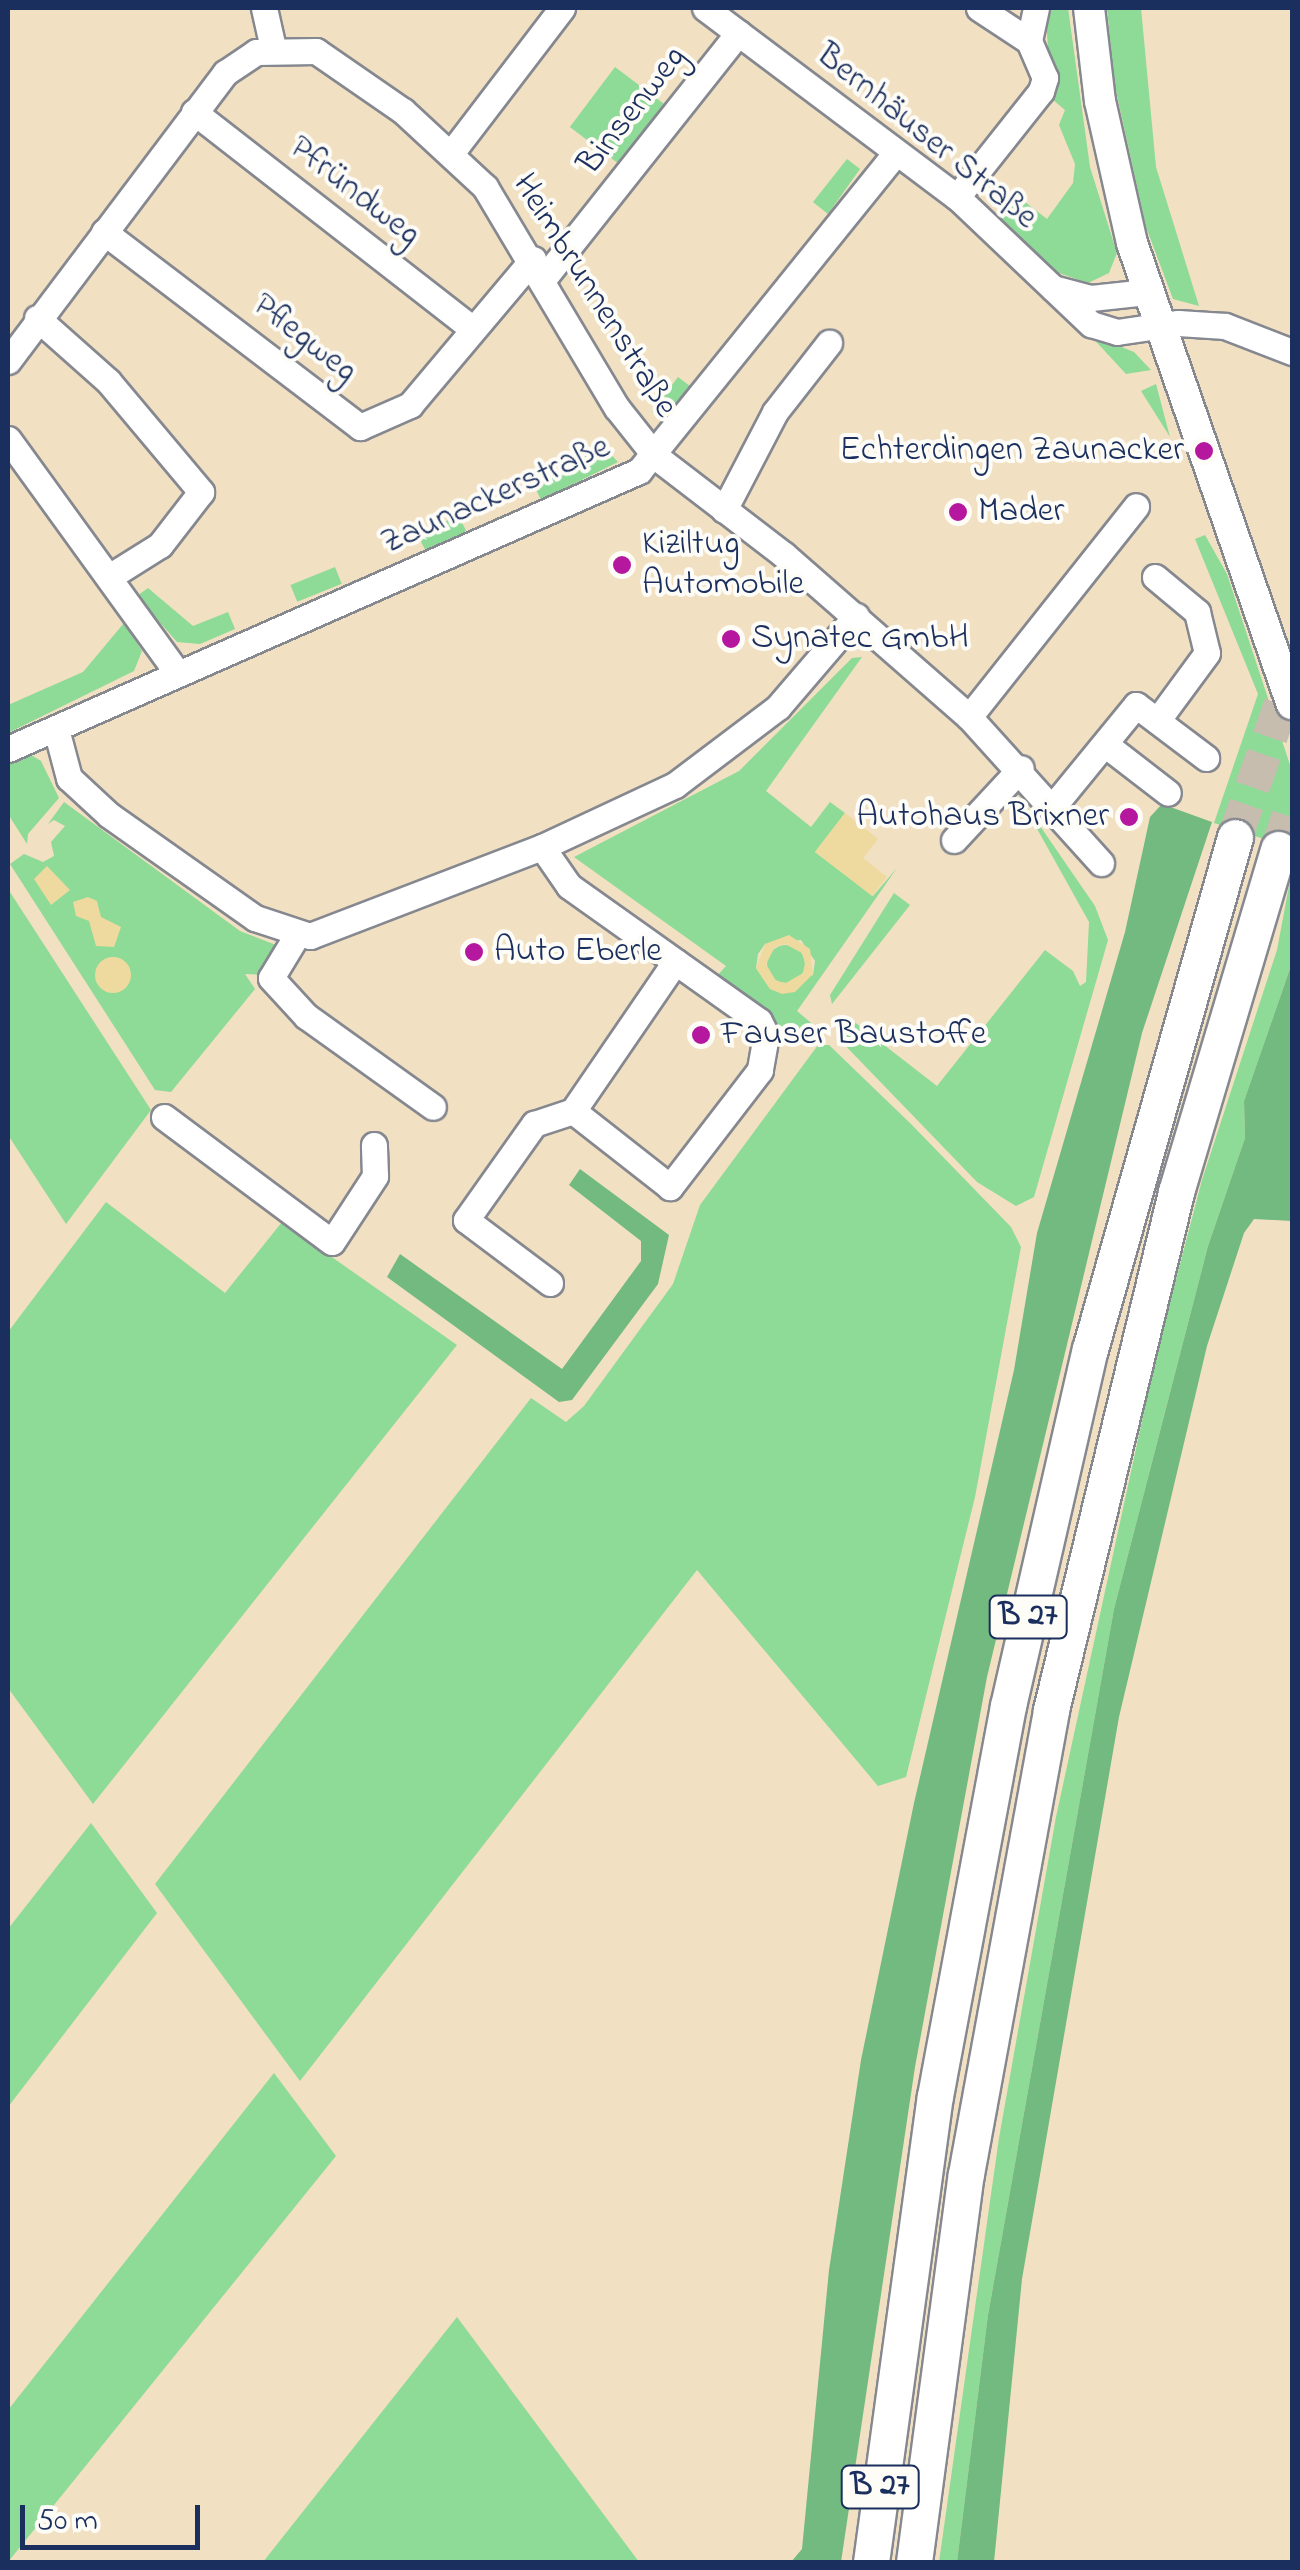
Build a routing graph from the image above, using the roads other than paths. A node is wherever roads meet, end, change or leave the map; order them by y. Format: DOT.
graph roads {
  1 [pos="264,8"];
  2 [pos="562,8"];
  3 [pos="704,8"];
  4 [pos="979,8"];
  5 [pos="1036,8"];
  6 [pos="1089,8"];
  7 [pos="738,33"];
  8 [pos="1029,41"];
  9 [pos="272,48"];
  10 [pos="194,112"];
  11 [pos="452,152"];
  12 [pos="895,154"];
  13 [pos="957,198"];
  14 [pos="104,232"];
  15 [pos="538,269"];
  16 [pos="1053,288"];
  17 [pos="1147,292"];
  18 [pos="37,318"];
  19 [pos="471,328"];
  20 [pos="1159,328"];
  21 [pos="829,343"];
  22 [pos="1292,352"];
  23 [pos="8,361"];
  24 [pos="8,439"];
  25 [pos="655,456"];
  26 [pos="1136,506"];
  27 [pos="724,510"];
  28 [pos="109,577"];
  29 [pos="1155,577"];
  30 [pos="856,616"];
  31 [pos="178,674"];
  32 [pos="1292,704"];
  33 [pos="969,717"];
  34 [pos="1157,721"];
  35 [pos="56,729"];
  36 [pos="1106,745"];
  37 [pos="8,749"];
  38 [pos="1206,758"];
  39 [pos="1020,768"];
  40 [pos="1168,792"];
  41 [pos="1054,804"];
  42 [pos="1235,837"];
  43 [pos="954,840"];
  44 [pos="542,847"];
  45 [pos="1278,849"];
  46 [pos="1101,863"];
  47 [pos="297,935"];
  48 [pos="675,962"];
  49 [pos="433,1107"];
  50 [pos="573,1110"];
  51 [pos="164,1117"];
  52 [pos="374,1146"];
  53 [pos="550,1282"];
  54 [pos="871,2562"];
  55 [pos="914,2562"];
  1 -- 9 [label="street"];
  2 -- 11 [label="street"];
  3 -- 7 [label="street, Bernhäuser Straße"];
  4 -- 8 [label="street"];
  5 -- 8 [label="street"];
  6 -- 17 [label="main road"];
  7 -- 12 [label="street, Bernhäuser Straße"];
  7 -- 15 [label="street, Binsenweg"];
  8 -- 13 [label="street"];
  9 -- 10 [label="street"];
  9 -- 11 [label="street, Heimbrunnenstraße"];
  10 -- 14 [label="street"];
  10 -- 19 [label="street, Pfründweg"];
  11 -- 15 [label="street, Heimbrunnenstraße"];
  12 -- 13 [label="street, Bernhäuser Straße"];
  12 -- 25 [label="street, Zaunackerstraße"];
  13 -- 16 [label="street, Bernhäuser Straße"];
  14 -- 18 [label="street"];
  14 -- 19 [label="street, Pflegweg"];
  15 -- 19 [label="street, Pflegweg"];
  15 -- 25 [label="street, Heimbrunnenstraße"];
  16 -- 17 [label="street"];
  16 -- 20 [label="street, Bernhäuser Straße"];
  17 -- 20 [label="main road"];
  18 -- 23 [label="street"];
  18 -- 28 [label="street"];
  20 -- 22 [label="street, Bernhäuser Straße"];
  20 -- 32 [label="main road"];
  21 -- 27 [label="street"];
  24 -- 28 [label="street"];
  25 -- 27 [label="street, Heimbrunnenstraße"];
  25 -- 31 [label="street, Zaunackerstraße"];
  26 -- 33 [label="street"];
  27 -- 30 [label="street, Heimbrunnenstraße"];
  28 -- 31 [label="street"];
  29 -- 34 [label="street"];
  30 -- 33 [label="street, Heimbrunnenstraße"];
  30 -- 44 [label="street"];
  31 -- 35 [label="street, Zaunackerstraße"];
  33 -- 39 [label="street, Heimbrunnenstraße"];
  34 -- 36 [label="street"];
  34 -- 38 [label="street"];
  35 -- 37 [label="street, Zaunackerstraße"];
  35 -- 47 [label="street"];
  36 -- 40 [label="street"];
  36 -- 41 [label="street"];
  39 -- 41 [label="street, Heimbrunnenstraße"];
  39 -- 43 [label="street"];
  41 -- 46 [label="street, Heimbrunnenstraße"];
  42 -- 54 [label="highway, B 27"];
  44 -- 47 [label="street"];
  44 -- 48 [label="street"];
  45 -- 55 [label="highway, B 27"];
  47 -- 49 [label="street"];
  48 -- 50 [label="street"];
  48 -- 50 [label="street"];
  50 -- 53 [label="street"];
  51 -- 52 [label="street"];
}
